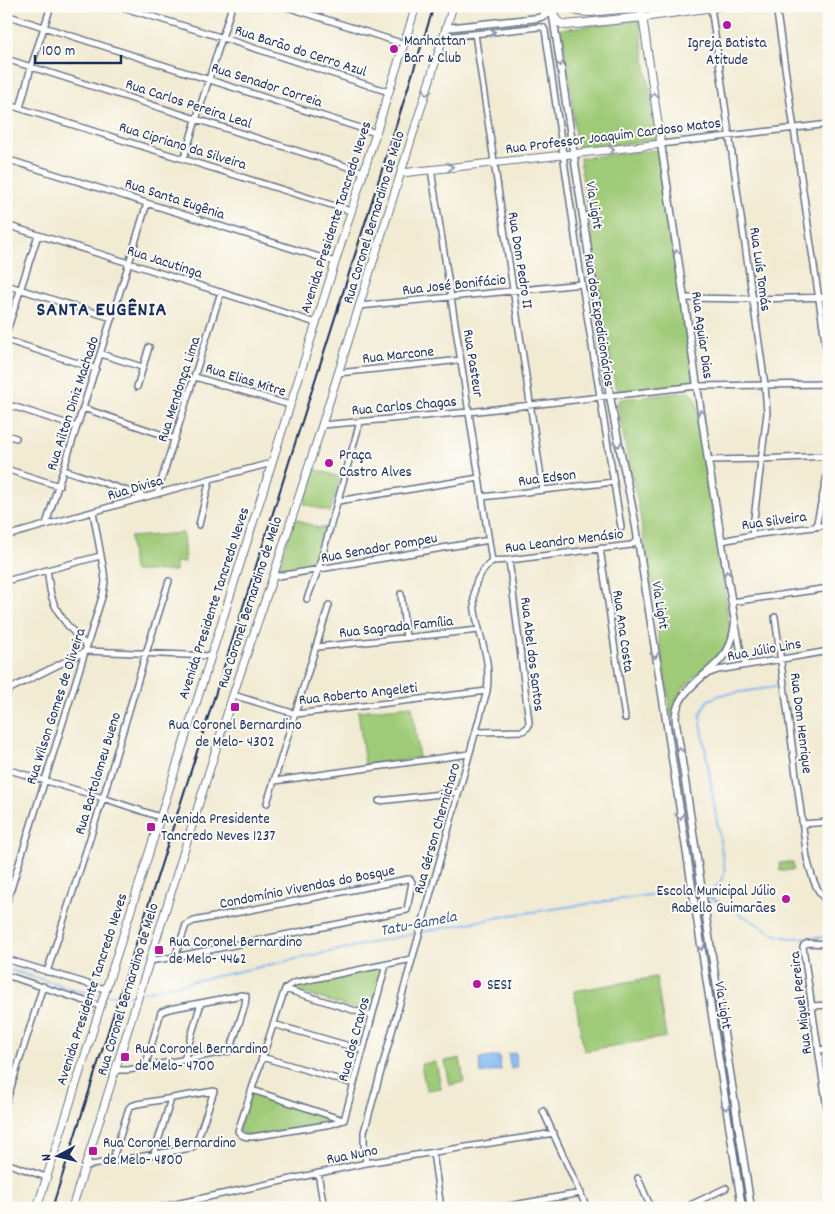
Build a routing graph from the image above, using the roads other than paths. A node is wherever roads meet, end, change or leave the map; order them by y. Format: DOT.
graph roads {
  1 [pos="50,6"];
  2 [pos="118,6"];
  3 [pos="232,6"];
  4 [pos="284,6"];
  5 [pos="416,6"];
  6 [pos="453,6"];
  7 [pos="542,6"];
  8 [pos="552,6"];
  9 [pos="568,6"];
  10 [pos="720,6"];
  11 [pos="776,6"];
  12 [pos="643,7"];
  13 [pos="711,7"];
  14 [pos="553,15"];
  15 [pos="6,16"];
  16 [pos="544,16"];
  17 [pos="643,17"];
  18 [pos="45,27"];
  19 [pos="446,28"];
  20 [pos="474,34"];
  21 [pos="444,37"];
  22 [pos="222,38"];
  23 [pos="404,44"];
  24 [pos="6,59"];
  25 [pos="31,67"];
  26 [pos="210,79"];
  27 [pos="389,92"];
  28 [pos="6,104"];
  29 [pos="20,108"];
  30 [pos="197,119"];
  31 [pos="829,124"];
  32 [pos="794,127"];
  33 [pos="376,133"];
  34 [pos="729,135"];
  35 [pos="661,144"];
  36 [pos="573,154"];
  37 [pos="563,155"];
  38 [pos="184,158"];
  39 [pos="6,159"];
  40 [pos="494,162"];
  41 [pos="431,169"];
  42 [pos="364,172"];
  43 [pos="401,172"];
  44 [pos="147,203"];
  45 [pos="351,211"];
  46 [pos="6,225"];
  47 [pos="38,235"];
  48 [pos="130,262"];
  49 [pos="335,262"];
  50 [pos="582,284"];
  51 [pos="6,285"];
  52 [pos="20,290"];
  53 [pos="513,290"];
  54 [pos="221,292"];
  55 [pos="451,297"];
  56 [pos="829,297"];
  57 [pos="684,298"];
  58 [pos="818,298"];
  59 [pos="753,299"];
  60 [pos="359,306"];
  61 [pos="112,318"];
  62 [pos="316,323"];
  63 [pos="6,334"];
  64 [pos="6,340"];
  65 [pos="149,347"];
  66 [pos="101,354"];
  67 [pos="461,360"];
  68 [pos="142,367"];
  69 [pos="829,368"];
  70 [pos="96,369"];
  71 [pos="338,373"];
  72 [pos="195,377"];
  73 [pos="829,384"];
  74 [pos="765,385"];
  75 [pos="697,386"];
  76 [pos="137,387"];
  77 [pos="610,396"];
  78 [pos="599,397"];
  79 [pos="6,404"];
  80 [pos="290,406"];
  81 [pos="530,406"];
  82 [pos="83,408"];
  83 [pos="469,412"];
  84 [pos="360,422"];
  85 [pos="322,425"];
  86 [pos="77,427"];
  87 [pos="6,435"];
  88 [pos="16,438"];
  89 [pos="175,439"];
  90 [pos="829,456"];
  91 [pos="761,459"];
  92 [pos="708,460"];
  93 [pos="272,464"];
  94 [pos="829,466"];
  95 [pos="6,469"];
  96 [pos="64,470"];
  97 [pos="479,478"];
  98 [pos="210,479"];
  99 [pos="614,482"];
  100 [pos="59,486"];
  101 [pos="543,490"];
  102 [pos="158,494"];
  103 [pos="146,497"];
  104 [pos="482,497"];
  105 [pos="338,501"];
  106 [pos="93,512"];
  107 [pos="46,524"];
  108 [pos="829,524"];
  109 [pos="199,525"];
  110 [pos="621,527"];
  111 [pos="816,527"];
  112 [pos="752,535"];
  113 [pos="6,536"];
  114 [pos="489,540"];
  115 [pos="638,540"];
  116 [pos="722,541"];
  117 [pos="600,548"];
  118 [pos="100,556"];
  119 [pos="508,560"];
  120 [pos="492,561"];
  121 [pos="47,570"];
  122 [pos="318,570"];
  123 [pos="273,577"];
  124 [pos="169,581"];
  125 [pos="6,582"];
  126 [pos="829,588"];
  127 [pos="401,594"];
  128 [pos="307,599"];
  129 [pos="732,602"];
  130 [pos="330,605"];
  131 [pos="775,617"];
  132 [pos="735,622"];
  133 [pos="478,630"];
  134 [pos="406,638"];
  135 [pos="317,647"];
  136 [pos="87,648"];
  137 [pos="829,651"];
  138 [pos="146,653"];
  139 [pos="211,656"];
  140 [pos="781,659"];
  141 [pos="747,665"];
  142 [pos="704,675"];
  143 [pos="6,683"];
  144 [pos="8,690"];
  145 [pos="487,691"];
  146 [pos="233,695"];
  147 [pos="6,697"];
  148 [pos="296,714"];
  149 [pos="625,718"];
  150 [pos="476,732"];
  151 [pos="469,754"];
  152 [pos="6,769"];
  153 [pos="44,780"];
  154 [pos="275,781"];
  155 [pos="459,792"];
  156 [pos="103,798"];
  157 [pos="379,801"];
  158 [pos="267,803"];
  159 [pos="160,817"];
  160 [pos="829,822"];
  161 [pos="802,824"];
  162 [pos="829,904"];
  163 [pos="6,905"];
  164 [pos="829,944"];
  165 [pos="175,957"];
  166 [pos="6,959"];
  167 [pos="412,959"];
  168 [pos="149,961"];
  169 [pos="386,965"];
  170 [pos="47,972"];
  171 [pos="6,975"];
  172 [pos="43,986"];
  173 [pos="285,989"];
  174 [pos="105,991"];
  175 [pos="201,1003"];
  176 [pos="100,1005"];
  177 [pos="829,1005"];
  178 [pos="811,1006"];
  179 [pos="372,1016"];
  180 [pos="273,1024"];
  181 [pos="829,1049"];
  182 [pos="363,1050"];
  183 [pos="818,1050"];
  184 [pos="262,1057"];
  185 [pos="184,1060"];
  186 [pos="145,1066"];
  187 [pos="116,1070"];
  188 [pos="354,1084"];
  189 [pos="252,1090"];
  190 [pos="826,1091"];
  191 [pos="171,1099"];
  192 [pos="6,1103"];
  193 [pos="543,1111"];
  194 [pos="344,1120"];
  195 [pos="829,1122"];
  196 [pos="554,1133"];
  197 [pos="433,1153"];
  198 [pos="154,1154"];
  199 [pos="112,1162"];
  200 [pos="6,1163"];
  201 [pos="366,1163"];
  202 [pos="86,1166"];
  203 [pos="318,1173"];
  204 [pos="46,1178"];
  205 [pos="638,1178"];
  206 [pos="726,1188"];
  207 [pos="581,1193"];
  208 [pos="180,1205"];
  209 [pos="514,1206"];
  210 [pos="37,1208"];
  211 [pos="72,1208"];
  212 [pos="157,1208"];
  213 [pos="324,1208"];
  214 [pos="441,1208"];
  215 [pos="496,1208"];
  216 [pos="587,1208"];
  217 [pos="651,1208"];
  218 [pos="684,1208"];
  219 [pos="742,1208"];
  220 [pos="751,1208"];
  1 -- 18 [label="street"];
  2 -- 22 [label="street, Rua Barão do Cerro Azul"];
  3 -- 22 [label="street"];
  4 -- 23 [label="street"];
  5 -- 23 [label="main road, Avenida Presidente Tancredo Neves"];
  6 -- 19 [label="main road, Rua Coronel Bernardino de Melo"];
  7 -- 16 [label="street"];
  8 -- 14 [label="main road, Via Light"];
  8 -- 16 [label="street"];
  9 -- 12 [label="main road"];
  10 -- 13 [label="main road"];
  11 -- 32 [label="street"];
  12 -- 17 [label="main road, Rua Aguiar Dias"];
  13 -- 17 [label="main road"];
  13 -- 34 [label="street, Rua Luís Tomás"];
  14 -- 17 [label="main road"];
  14 -- 36 [label="street, Via Light, one-way"];
  15 -- 18 [label="street, Rua Senador Correia"];
  16 -- 19 [label="street"];
  35 -- 17 [label="main road, Rua Aguiar Dias, one-way"];
  18 -- 25 [label="street"];
  18 -- 26 [label="street, Rua Senador Correia"];
  19 -- 21 [label="main road, Rua Coronel Bernardino de Melo"];
  20 -- 21 [label="street"];
  20 -- 37 [label="street, Rua dos Expedicionários, one-way"];
  20 -- 40 [label="street, Rua Dom Pedro II"];
  21 -- 43 [label="main road, Rua Coronel Bernardino de Melo, one-way"];
  22 -- 26 [label="street"];
  22 -- 27 [label="street, Rua Barão do Cerro Azul"];
  23 -- 27 [label="main road, Avenida Presidente Tancredo Neves"];
  24 -- 25 [label="street, Rua Carlos Pereira Leal"];
  25 -- 29 [label="street"];
  25 -- 30 [label="street, Rua Carlos Pereira Leal"];
  26 -- 30 [label="street"];
  26 -- 33 [label="street, Rua Senador Correia"];
  27 -- 33 [label="main road, Avenida Presidente Tancredo Neves"];
  28 -- 29 [label="street, Rua Cipriano da Silveira"];
  29 -- 38 [label="street, Rua Cipriano da Silveira"];
  30 -- 38 [label="street"];
  30 -- 42 [label="street, Rua Carlos Pereira Leal"];
  31 -- 32 [label="street, Rua Professor Joaquim Cardoso Matos"];
  32 -- 34 [label="street, Rua Professor Joaquim Cardoso Matos"];
  32 -- 58 [label="street"];
  33 -- 42 [label="main road, Avenida Presidente Tancredo Neves"];
  34 -- 35 [label="street, Rua Professor Joaquim Cardoso Matos"];
  34 -- 59 [label="street, Rua Luís Tomás"];
  36 -- 35 [label="main road, Rua Professor Joaquim Cardoso Matos, one-way"];
  57 -- 35 [label="street, Rua Aguiar Dias, one-way"];
  36 -- 37 [label="main road, Rua Professor Joaquim Cardoso Matos"];
  36 -- 77 [label="street, Via Light"];
  37 -- 40 [label="main road, Rua Professor Joaquim Cardoso Matos"];
  37 -- 50 [label="street, Rua dos Expedicionários"];
  38 -- 45 [label="street, Rua Cipriano da Silveira"];
  39 -- 44 [label="street, Rua Santa Eugênia"];
  41 -- 40 [label="main road, Rua Professor Joaquim Cardoso Matos, one-way"];
  40 -- 53 [label="street, Rua Dom Pedro II"];
  41 -- 43 [label="main road, Rua Professor Joaquim Cardoso Matos"];
  41 -- 55 [label="street, Rua Pasteur"];
  42 -- 45 [label="main road, Avenida Presidente Tancredo Neves"];
  43 -- 60 [label="main road, Rua Coronel Bernardino de Melo"];
  44 -- 48 [label="street, Rua Ailton Diniz Machado"];
  44 -- 49 [label="street, Rua Santa Eugênia"];
  45 -- 49 [label="main road, Avenida Presidente Tancredo Neves"];
  46 -- 47 [label="street, Rua Jacutinga"];
  47 -- 48 [label="street, Rua Jacutinga"];
  47 -- 52 [label="street"];
  48 -- 54 [label="street, Rua Jacutinga"];
  48 -- 61 [label="street, Rua Ailton Diniz Machado"];
  49 -- 62 [label="main road, Avenida Presidente Tancredo Neves"];
  50 -- 53 [label="street, Rua José Bonifácio"];
  50 -- 78 [label="street, Rua dos Expedicionários"];
  51 -- 52 [label="street"];
  52 -- 61 [label="street"];
  52 -- 63 [label="street"];
  53 -- 55 [label="street, Rua José Bonifácio"];
  53 -- 81 [label="street, Rua Dom Pedro II"];
  54 -- 62 [label="street, Rua Jacutinga"];
  54 -- 72 [label="street, Rua Mendonça Lima"];
  55 -- 60 [label="street, Rua José Bonifácio"];
  55 -- 67 [label="street, Rua Pasteur"];
  56 -- 58 [label="street"];
  57 -- 59 [label="street"];
  57 -- 75 [label="street, Rua Aguiar Dias"];
  58 -- 59 [label="street"];
  58 -- 69 [label="street"];
  59 -- 74 [label="street, Rua Luís Tomás"];
  60 -- 71 [label="main road, Rua Coronel Bernardino de Melo"];
  61 -- 66 [label="street, Rua Ailton Diniz Machado"];
  62 -- 80 [label="main road, Avenida Presidente Tancredo Neves"];
  64 -- 70 [label="street"];
  65 -- 68 [label="street"];
  66 -- 68 [label="street"];
  66 -- 70 [label="street, Rua Ailton Diniz Machado"];
  67 -- 71 [label="street, Rua Marcone"];
  67 -- 83 [label="street, Rua Pasteur"];
  68 -- 76 [label="street"];
  70 -- 82 [label="street, Rua Ailton Diniz Machado"];
  71 -- 85 [label="main road, Rua Coronel Bernardino de Melo"];
  72 -- 80 [label="street, Rua Elias Mitre"];
  72 -- 89 [label="street, Rua Mendonça Lima"];
  73 -- 74 [label="street, Rua Carlos Chagas"];
  74 -- 75 [label="street, Rua Carlos Chagas"];
  74 -- 91 [label="street, Rua Luís Tomás"];
  75 -- 77 [label="street, Rua Carlos Chagas"];
  92 -- 75 [label="street, Rua Aguiar Dias, one-way"];
  77 -- 78 [label="street, Rua Carlos Chagas"];
  77 -- 115 [label="street, Via Light, one-way"];
  78 -- 81 [label="street, Rua Carlos Chagas"];
  78 -- 99 [label="street, Rua dos Expedicionários"];
  79 -- 86 [label="street"];
  80 -- 93 [label="main road, Avenida Presidente Tancredo Neves"];
  81 -- 83 [label="street, Rua Carlos Chagas"];
  81 -- 101 [label="street, Rua Dom Pedro II"];
  82 -- 86 [label="street, Rua Ailton Diniz Machado"];
  82 -- 89 [label="street"];
  83 -- 84 [label="street, Rua Carlos Chagas"];
  83 -- 97 [label="street, Rua Pasteur"];
  84 -- 85 [label="street, Rua Carlos Chagas"];
  84 -- 105 [label="street"];
  85 -- 123 [label="main road, Rua Coronel Bernardino de Melo"];
  86 -- 96 [label="street, Rua Ailton Diniz Machado"];
  87 -- 88 [label="street"];
  89 -- 102 [label="street, Rua Mendonça Lima"];
  90 -- 91 [label="street"];
  91 -- 92 [label="street"];
  91 -- 112 [label="street, Rua Luís Tomás"];
  92 -- 116 [label="street, Rua Aguiar Dias"];
  93 -- 98 [label="street, Rua Divisa"];
  93 -- 139 [label="main road, Avenida Presidente Tancredo Neves"];
  94 -- 111 [label="street"];
  95 -- 100 [label="street"];
  96 -- 100 [label="street, Rua Ailton Diniz Machado"];
  96 -- 103 [label="street"];
  97 -- 104 [label="street, Rua Pasteur"];
  97 -- 105 [label="street"];
  98 -- 102 [label="street, Rua Divisa"];
  98 -- 109 [label="street"];
  99 -- 101 [label="street, Rua Edson"];
  99 -- 110 [label="street, Rua dos Expedicionários"];
  100 -- 107 [label="street, Rua Ailton Diniz Machado"];
  101 -- 104 [label="street, Rua Edson"];
  102 -- 103 [label="street, Rua Divisa"];
  103 -- 106 [label="street, Rua Divisa"];
  104 -- 114 [label="street, Rua Pasteur"];
  105 -- 122 [label="street"];
  106 -- 107 [label="street, Rua Divisa"];
  106 -- 118 [label="street, Rua Wilson Gomes de Oliveira"];
  107 -- 113 [label="street, Rua Divisa"];
  108 -- 111 [label="street, Rua Silveira"];
  111 -- 112 [label="street, Rua Silveira"];
  112 -- 116 [label="street, Rua Silveira"];
  114 -- 120 [label="street, Rua Pasteur"];
  114 -- 122 [label="street, Rua Senador Pompeu"];
  115 -- 117 [label="street, Rua Leandro Menásio"];
  115 -- 219 [label="street, Via Light, one-way"];
  129 -- 116 [label="street, Rua Aguiar Dias, one-way"];
  117 -- 119 [label="street, Rua Leandro Menásio"];
  117 -- 149 [label="street, Rua Ana Costa"];
  118 -- 121 [label="street"];
  118 -- 136 [label="street, Rua Wilson Gomes de Oliveira"];
  119 -- 120 [label="street, Rua Leandro Menásio"];
  119 -- 150 [label="street, Rua Abel dos Santos"];
  120 -- 133 [label="street, Rua Gérson Chernicharo"];
  121 -- 125 [label="street"];
  121 -- 136 [label="street"];
  122 -- 123 [label="street, Rua Senador Pompeu"];
  122 -- 128 [label="street"];
  123 -- 146 [label="main road, Rua Coronel Bernardino de Melo"];
  124 -- 138 [label="street, Rua Bartolomeu Bueno"];
  126 -- 129 [label="street"];
  127 -- 134 [label="street"];
  129 -- 132 [label="street, Rua Aguiar Dias"];
  130 -- 135 [label="street"];
  131 -- 140 [label="street, Rua Dom Henrique"];
  132 -- 141 [label="street, Rua Aguiar Dias"];
  132 -- 142 [label="street, Via Light"];
  133 -- 134 [label="street, Rua Sagrada Família"];
  133 -- 145 [label="street, Rua Gérson Chernicharo"];
  134 -- 135 [label="street, Rua Sagrada Família"];
  135 -- 148 [label="street"];
  136 -- 138 [label="street"];
  136 -- 144 [label="street"];
  136 -- 153 [label="street, Rua Wilson Gomes de Oliveira"];
  137 -- 140 [label="street, Rua Júlio Lins"];
  138 -- 139 [label="street"];
  138 -- 156 [label="street, Rua Bartolomeu Bueno"];
  139 -- 159 [label="main road, Avenida Presidente Tancredo Neves"];
  140 -- 141 [label="street, Rua Júlio Lins"];
  140 -- 161 [label="street, Rua Dom Henrique"];
  141 -- 142 [label="street, Rua Júlio Lins"];
  220 -- 142 [label="street, Via Light, one-way"];
  143 -- 144 [label="street"];
  144 -- 147 [label="street"];
  145 -- 148 [label="street, Rua Roberto Angeleti"];
  145 -- 150 [label="street, Rua Gérson Chernicharo"];
  146 -- 148 [label="street, Rua Roberto Angeleti"];
  146 -- 168 [label="main road, Rua Coronel Bernardino de Melo"];
  148 -- 154 [label="street"];
  150 -- 151 [label="street, Rua Gérson Chernicharo"];
  151 -- 154 [label="street"];
  151 -- 155 [label="street, Rua Gérson Chernicharo"];
  152 -- 153 [label="street"];
  153 -- 156 [label="street"];
  153 -- 163 [label="street, Rua Wilson Gomes de Oliveira"];
  154 -- 158 [label="street"];
  155 -- 157 [label="street"];
  155 -- 167 [label="street, Rua Gérson Chernicharo"];
  156 -- 159 [label="street"];
  156 -- 170 [label="street, Rua Bartolomeu Bueno"];
  159 -- 174 [label="main road, Avenida Presidente Tancredo Neves"];
  160 -- 161 [label="street"];
  161 -- 162 [label="street, Rua Dom Henrique"];
  164 -- 178 [label="street, Rua Miguel Pereira"];
  165 -- 165 [label="street, Condomínio Vivendas do Bosque"];
  165 -- 168 [label="street, Condomínio Vivendas do Bosque"];
  166 -- 170 [label="street"];
  167 -- 169 [label="street"];
  167 -- 201 [label="street, Rua Gérson Chernicharo"];
  168 -- 187 [label="main road, Rua Coronel Bernardino de Melo"];
  169 -- 173 [label="street"];
  169 -- 179 [label="street, Rua dos Cravos"];
  170 -- 174 [label="street"];
  171 -- 172 [label="street"];
  172 -- 176 [label="street"];
  172 -- 192 [label="street"];
  173 -- 179 [label="street"];
  173 -- 180 [label="street"];
  174 -- 176 [label="main road, Avenida Presidente Tancredo Neves"];
  175 -- 185 [label="street"];
  175 -- 185 [label="street"];
  175 -- 186 [label="street"];
  176 -- 204 [label="main road, Avenida Presidente Tancredo Neves"];
  177 -- 178 [label="street"];
  178 -- 183 [label="street, Rua Miguel Pereira"];
  179 -- 182 [label="street, Rua dos Cravos"];
  180 -- 182 [label="street"];
  180 -- 184 [label="street"];
  181 -- 183 [label="street"];
  182 -- 188 [label="street, Rua dos Cravos"];
  183 -- 190 [label="street, Rua Miguel Pereira"];
  184 -- 188 [label="street"];
  184 -- 189 [label="street"];
  185 -- 186 [label="street"];
  186 -- 187 [label="street"];
  187 -- 202 [label="main road, Rua Coronel Bernardino de Melo"];
  188 -- 194 [label="street, Rua dos Cravos"];
  189 -- 194 [label="street"];
  189 -- 194 [label="street"];
  190 -- 195 [label="street, Rua Miguel Pereira"];
  191 -- 198 [label="street"];
  191 -- 198 [label="street"];
  191 -- 199 [label="street"];
  193 -- 196 [label="street"];
  196 -- 197 [label="street, Rua Nuno"];
  196 -- 207 [label="street"];
  197 -- 201 [label="street, Rua Nuno"];
  197 -- 214 [label="street"];
  198 -- 199 [label="street"];
  199 -- 202 [label="street"];
  200 -- 204 [label="street"];
  201 -- 203 [label="street, Rua Nuno"];
  202 -- 211 [label="main road, Rua Coronel Bernardino de Melo"];
  203 -- 208 [label="street, Rua Nuno"];
  203 -- 213 [label="street"];
  204 -- 210 [label="main road, Avenida Presidente Tancredo Neves"];
  205 -- 217 [label="street"];
  206 -- 218 [label="street"];
  207 -- 209 [label="street"];
  207 -- 216 [label="street"];
  208 -- 212 [label="street, Rua Nuno"];
  209 -- 215 [label="street"];
}
